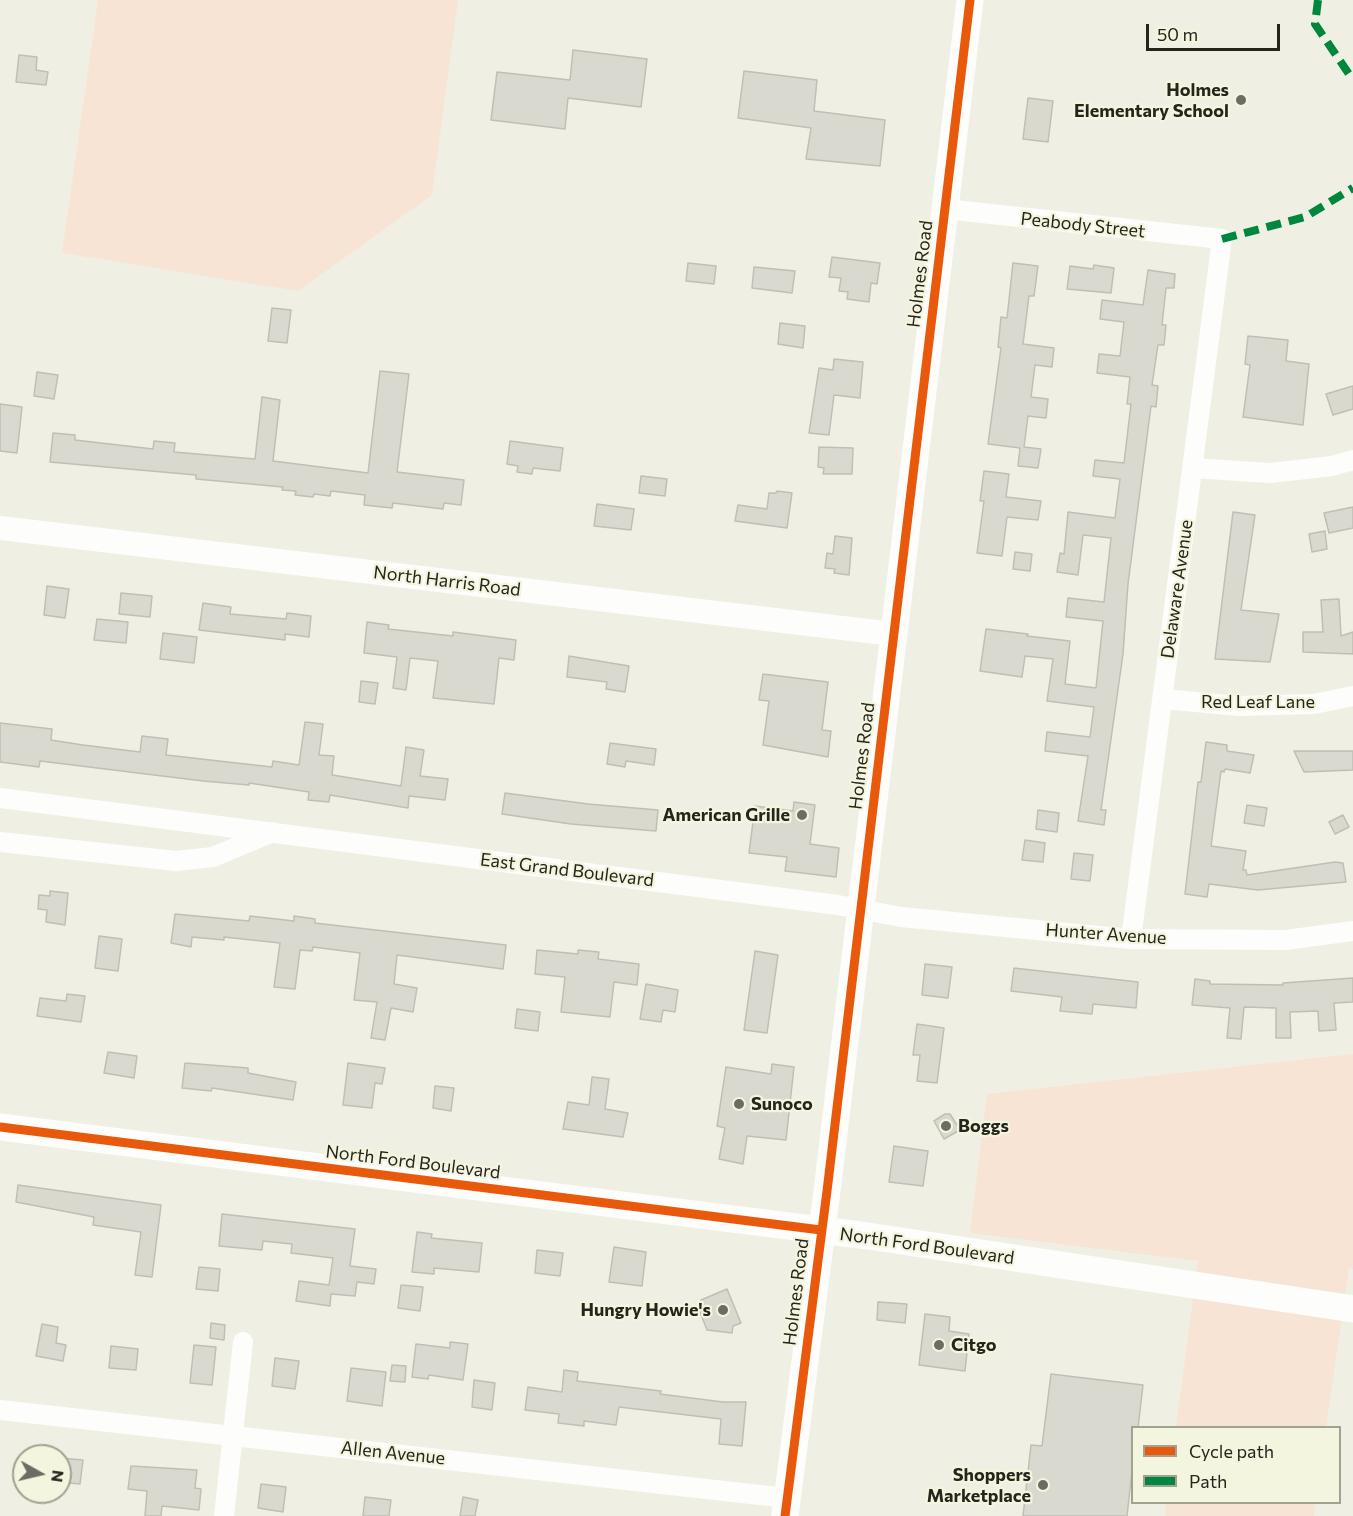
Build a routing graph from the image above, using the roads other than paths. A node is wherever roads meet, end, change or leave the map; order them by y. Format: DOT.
graph roads {
  1 [pos="970,0"];
  2 [pos="945,209"];
  3 [pos="1222,238"];
  4 [pos="1353,460"];
  5 [pos="1193,468"];
  6 [pos="0,528"];
  7 [pos="893,634"];
  8 [pos="1353,696"];
  9 [pos="1163,699"];
  10 [pos="0,798"];
  11 [pos="273,832"];
  12 [pos="0,842"];
  13 [pos="860,909"];
  14 [pos="1353,931"];
  15 [pos="1131,939"];
  16 [pos="0,1127"];
  17 [pos="821,1230"];
  18 [pos="1353,1309"];
  19 [pos="243,1341"];
  20 [pos="0,1410"];
  21 [pos="234,1436"];
  22 [pos="786,1507"];
  23 [pos="224,1516"];
  1 -- 2 [label="main road, Holmes Road"];
  2 -- 3 [label="street, Peabody Street"];
  2 -- 7 [label="main road, Holmes Road"];
  3 -- 5 [label="street, Delaware Avenue"];
  4 -- 5 [label="street"];
  5 -- 9 [label="street, Delaware Avenue"];
  6 -- 7 [label="street, North Harris Road"];
  7 -- 13 [label="main road, Holmes Road"];
  8 -- 9 [label="street, Red Leaf Lane"];
  9 -- 15 [label="street, Delaware Avenue"];
  10 -- 11 [label="street, East Grand Boulevard"];
  11 -- 12 [label="street"];
  11 -- 13 [label="street, East Grand Boulevard"];
  13 -- 15 [label="street, Hunter Avenue"];
  13 -- 17 [label="main road, Holmes Road"];
  14 -- 15 [label="street, Hunter Avenue"];
  16 -- 17 [label="main road, North Ford Boulevard"];
  17 -- 18 [label="main road, North Ford Boulevard"];
  17 -- 22 [label="main road, Holmes Road"];
  19 -- 21 [label="street"];
  20 -- 21 [label="street, Allen Avenue"];
  21 -- 22 [label="street, Allen Avenue"];
  21 -- 23 [label="street"];
}
